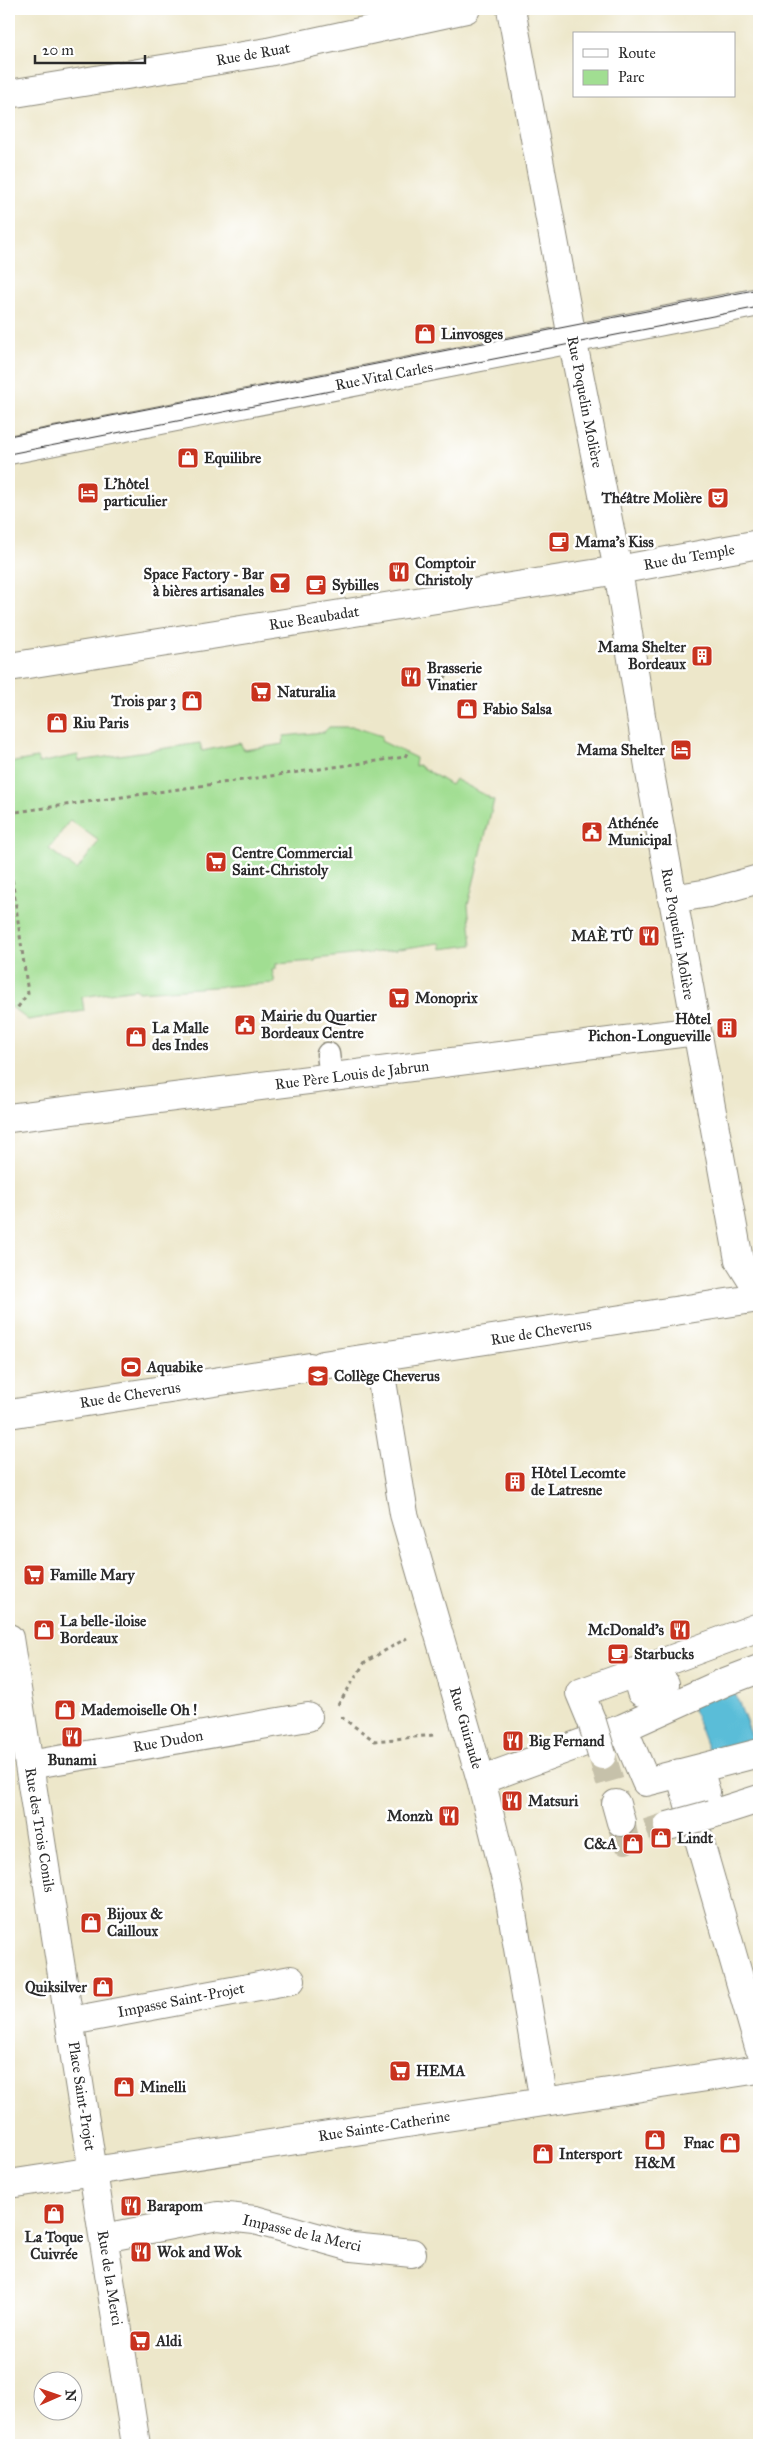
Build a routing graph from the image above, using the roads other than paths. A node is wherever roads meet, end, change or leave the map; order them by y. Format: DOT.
graph roads {
  1 [pos="466,9"];
  2 [pos="512,9"];
  3 [pos="9,94"];
  4 [pos="759,302"];
  5 [pos="572,339"];
  6 [pos="9,450"];
  7 [pos="759,544"];
  8 [pos="618,570"];
  9 [pos="9,667"];
  10 [pos="759,879"];
  11 [pos="672,899"];
  12 [pos="696,1032"];
  13 [pos="9,1118"];
  14 [pos="759,1292"];
  15 [pos="759,1298"];
  16 [pos="378,1357"];
  17 [pos="9,1414"];
  18 [pos="759,1627"];
  19 [pos="9,1638"];
  20 [pos="759,1669"];
  21 [pos="635,1672"];
  22 [pos="665,1684"];
  23 [pos="308,1717"];
  24 [pos="623,1728"];
  25 [pos="759,1753"];
  26 [pos="602,1755"];
  27 [pos="29,1765"];
  28 [pos="481,1780"];
  29 [pos="699,1787"];
  30 [pos="759,1799"];
  31 [pos="668,1826"];
  32 [pos="291,1980"];
  33 [pos="71,2021"];
  34 [pos="759,2047"];
  35 [pos="759,2069"];
  36 [pos="544,2102"];
  37 [pos="94,2171"];
  38 [pos="9,2184"];
  39 [pos="104,2238"];
  40 [pos="412,2254"];
  41 [pos="136,2445"];
  1 -- 3 [label="street, Rue de Ruat"];
  2 -- 5 [label="street, Rue Poquelin Molière"];
  4 -- 5 [label="street, Rue Vital Carles"];
  5 -- 6 [label="street, Rue Vital Carles"];
  5 -- 8 [label="street, Rue Poquelin Molière"];
  7 -- 8 [label="street, Rue du Temple"];
  8 -- 9 [label="street, Rue Beaubadat"];
  8 -- 11 [label="street, Rue Poquelin Molière"];
  10 -- 11 [label="street"];
  11 -- 12 [label="street, Rue Poquelin Molière"];
  12 -- 13 [label="street, Rue Père Louis de Jabrun"];
  12 -- 14 [label="street, Rue Poquelin Molière"];
  15 -- 16 [label="street, Rue de Cheverus"];
  16 -- 17 [label="street, Rue de Cheverus"];
  16 -- 28 [label="street, Rue Guiraude"];
  18 -- 21 [label="street"];
  19 -- 27 [label="street, Rue des Trois Conils"];
  20 -- 24 [label="street"];
  21 -- 22 [label="street"];
  21 -- 26 [label="street, bridge"];
  23 -- 27 [label="street, Rue Dudon"];
  24 -- 28 [label="street"];
  24 -- 29 [label="street"];
  25 -- 29 [label="street"];
  27 -- 33 [label="street, Rue des Trois Conils"];
  28 -- 36 [label="street, Rue Guiraude"];
  29 -- 30 [label="street"];
  29 -- 31 [label="street, bridge"];
  29 -- 34 [label="street"];
  32 -- 33 [label="street, Impasse Saint-Projet"];
  33 -- 37 [label="street, Place Saint-Projet"];
  35 -- 36 [label="street, Rue Sainte-Catherine"];
  36 -- 37 [label="street, Rue Sainte-Catherine"];
  37 -- 38 [label="street, Rue Sainte-Catherine"];
  37 -- 39 [label="street, Rue de la Merci"];
  39 -- 40 [label="street, Impasse de la Merci"];
  39 -- 41 [label="street, Rue de la Merci"];
}
